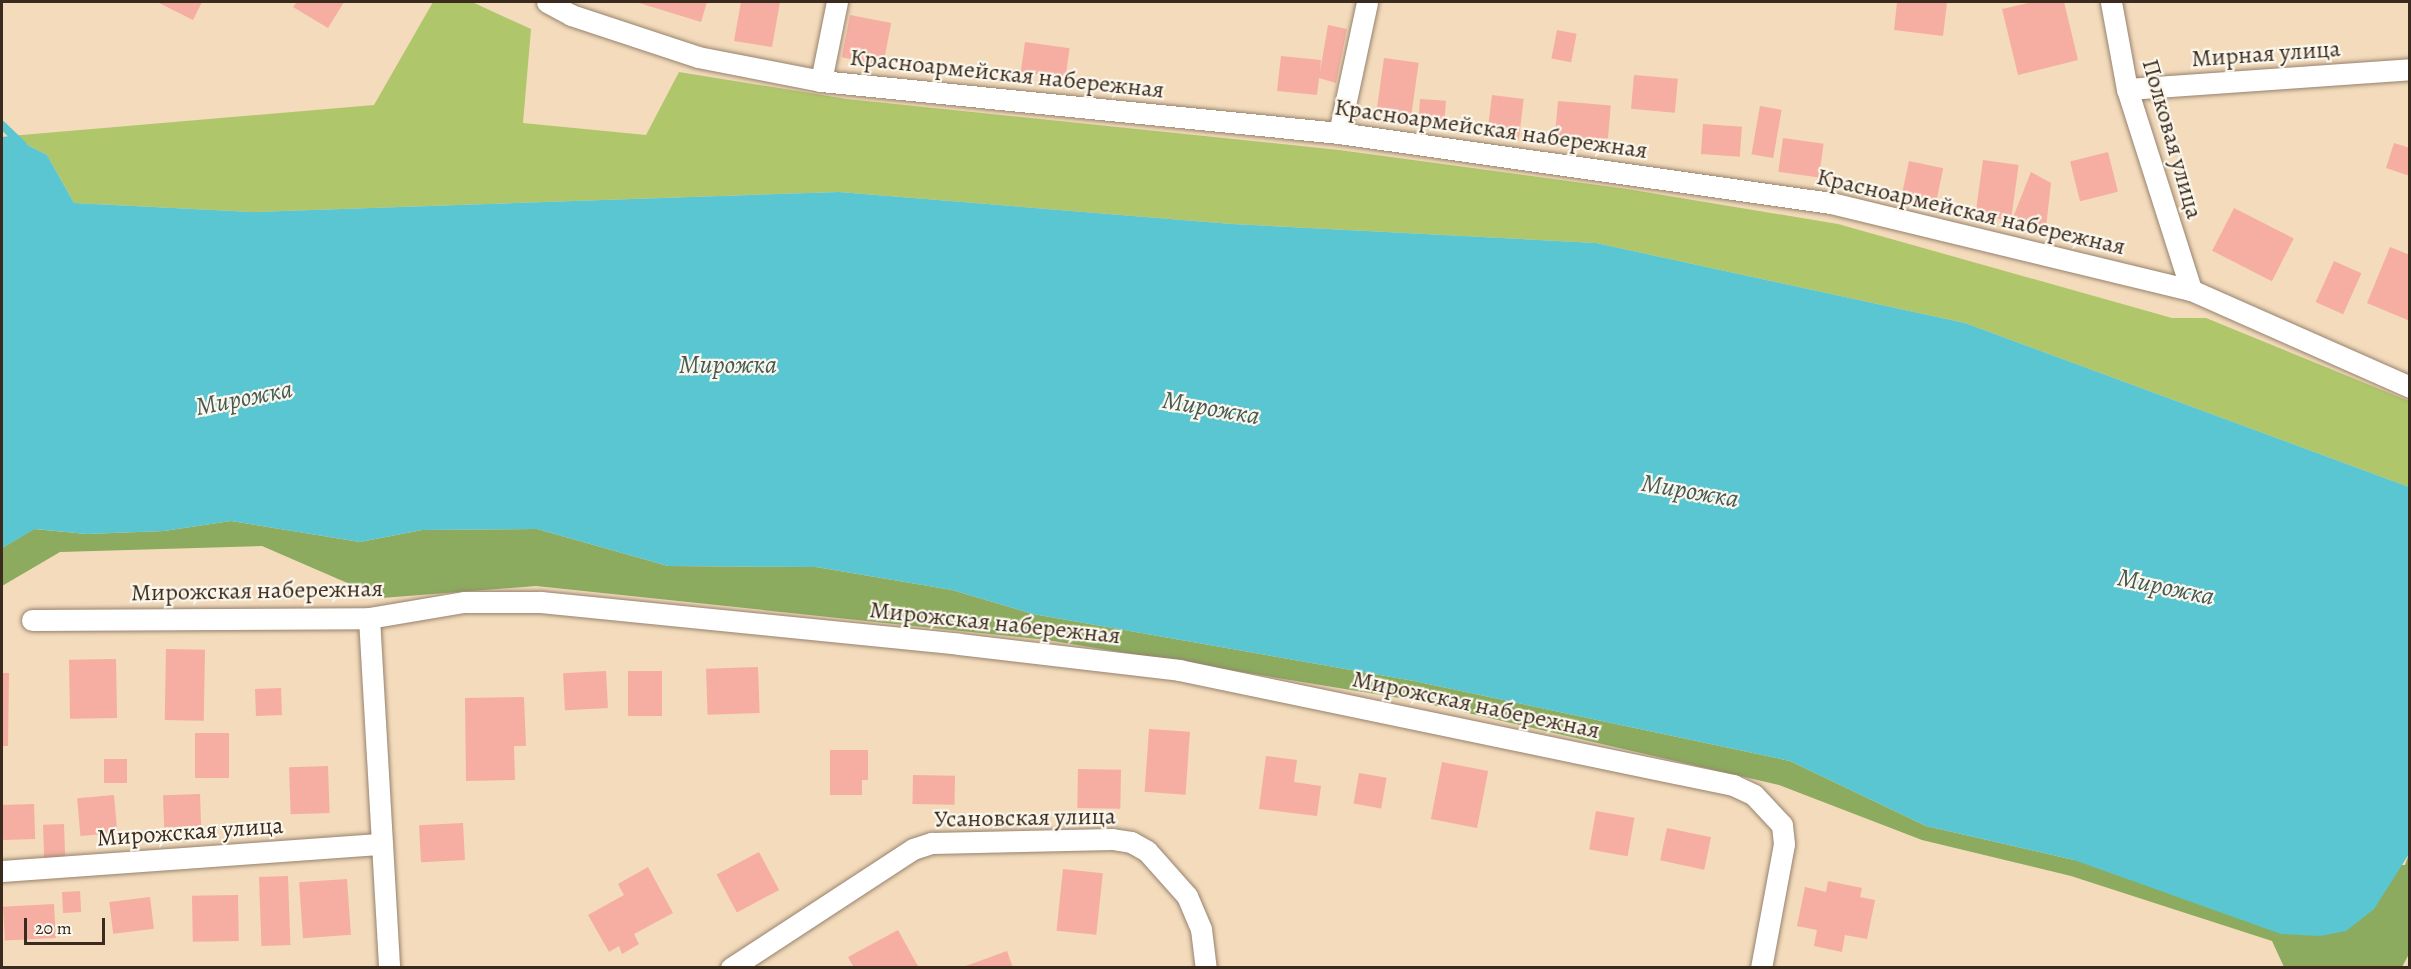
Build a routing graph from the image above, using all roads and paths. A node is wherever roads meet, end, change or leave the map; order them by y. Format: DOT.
graph roads {
  1 [pos="547,2"];
  2 [pos="837,2"];
  3 [pos="1367,2"];
  4 [pos="2111,2"];
  5 [pos="2409,69"];
  6 [pos="821,81"];
  7 [pos="2127,89"];
  8 [pos="1339,133"];
  9 [pos="2191,290"];
  10 [pos="2409,387"];
  11 [pos="369,618"];
  12 [pos="32,620"];
  13 [pos="382,844"];
  14 [pos="2,871"];
  15 [pos="389,968"];
  16 [pos="730,968"];
  17 [pos="1206,968"];
  18 [pos="1761,968"];
  1 -- 6 [label="street, Красноармейская набережная"];
  2 -- 6 [label="street"];
  3 -- 8 [label="street"];
  4 -- 7 [label="street, Полковая улица"];
  5 -- 7 [label="street, Мирная улица"];
  6 -- 8 [label="street, Красноармейская набережная"];
  7 -- 9 [label="street, Полковая улица"];
  8 -- 9 [label="street, Красноармейская набережная"];
  9 -- 10 [label="street, Красноармейская набережная"];
  11 -- 12 [label="street, Мирожская набережная"];
  11 -- 13 [label="street"];
  11 -- 18 [label="street, Мирожская набережная"];
  13 -- 14 [label="street, Мирожская улица"];
  13 -- 15 [label="street"];
  16 -- 17 [label="street, Усановская улица"];
}
